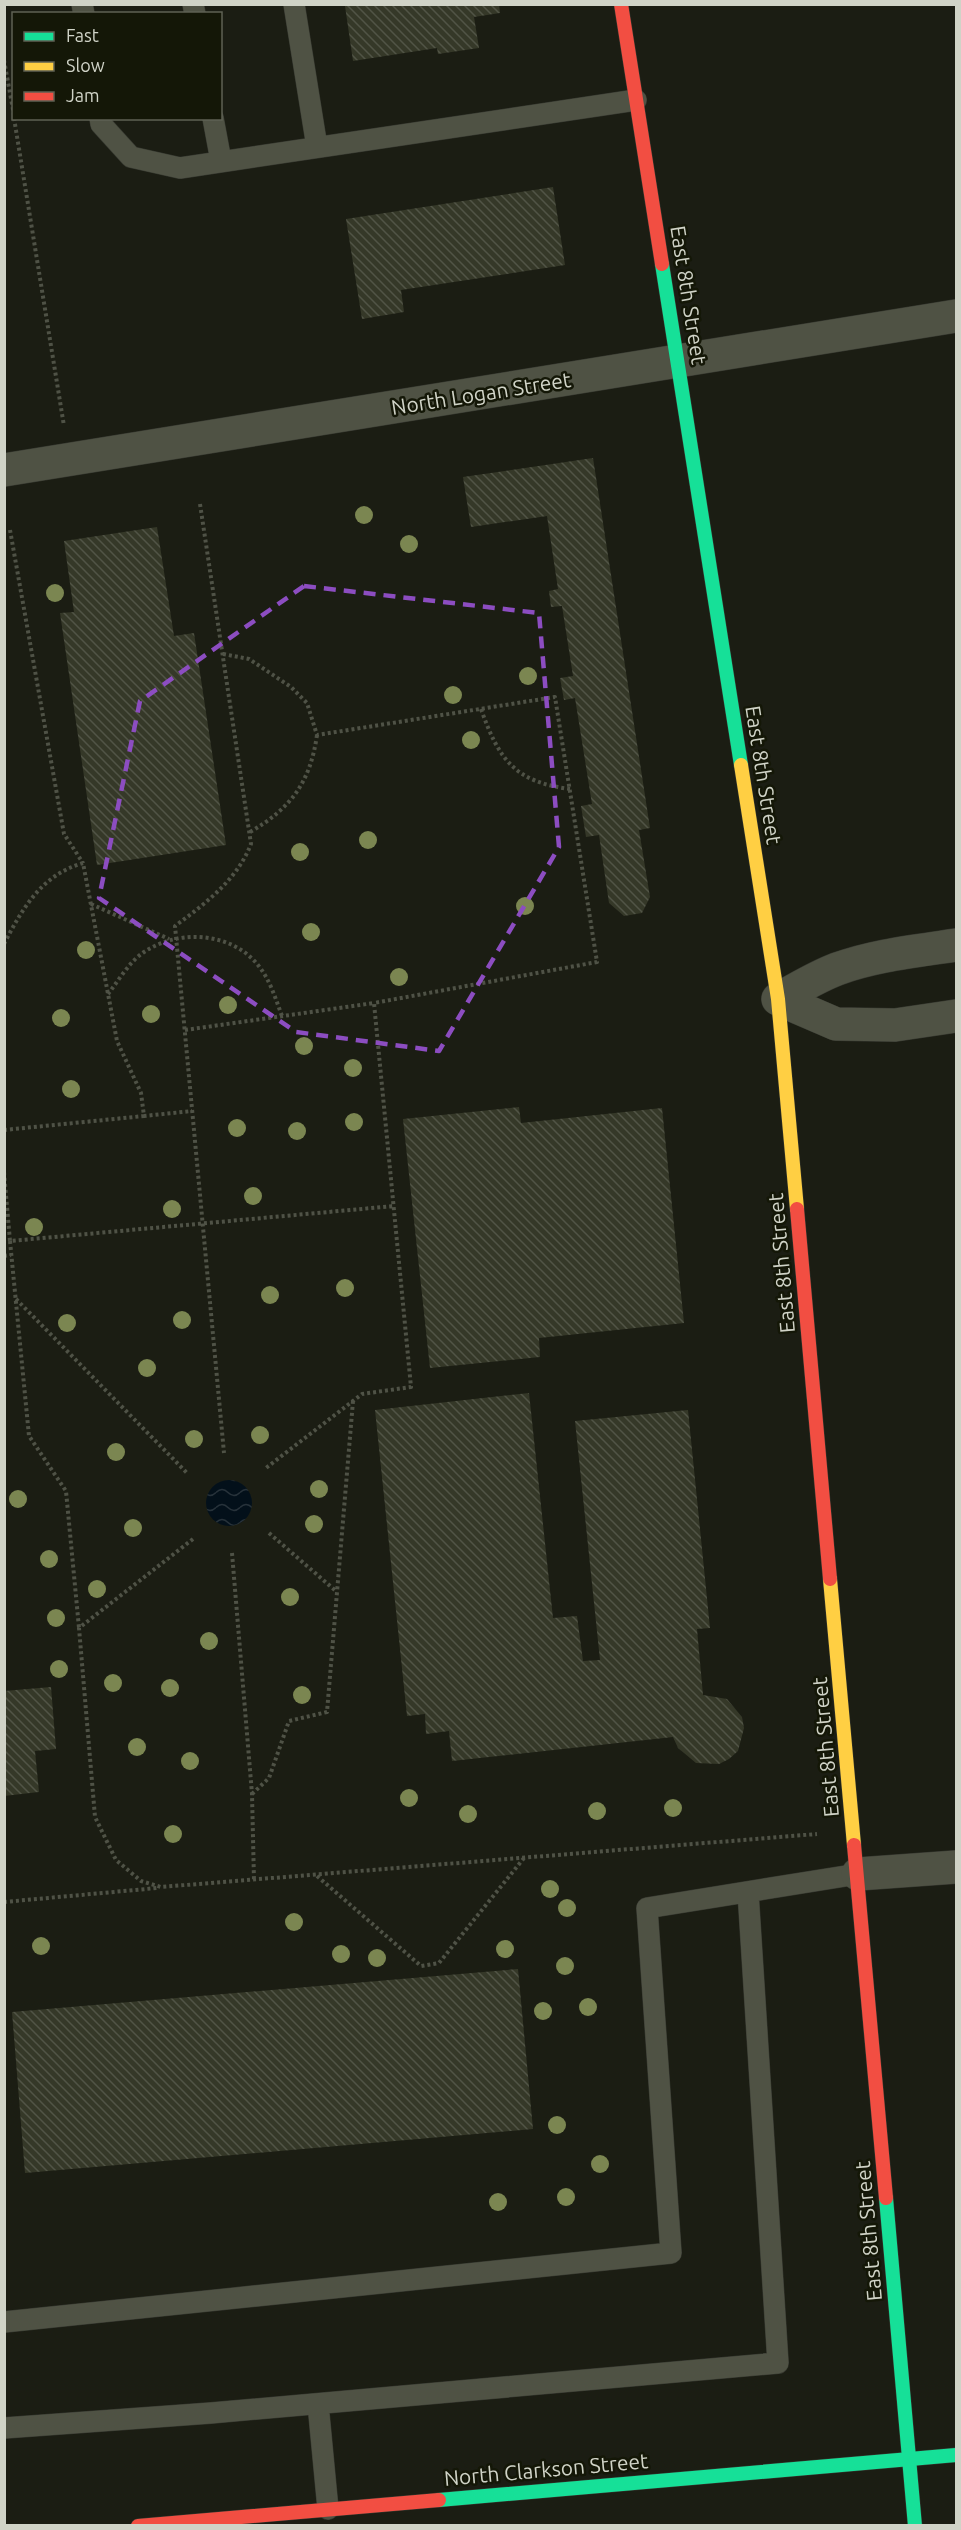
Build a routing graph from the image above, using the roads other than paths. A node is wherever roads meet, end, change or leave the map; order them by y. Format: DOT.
graph roads {
  1 [pos="294,4"];
  2 [pos="621,4"];
  3 [pos="636,100"];
  4 [pos="100,120"];
  5 [pos="213,120"];
  6 [pos="317,147"];
  7 [pos="221,161"];
  8 [pos="957,316"];
  9 [pos="678,362"];
  10 [pos="4,470"];
  11 [pos="957,945"];
  12 [pos="778,999"];
  13 [pos="957,1016"];
  14 [pos="957,1867"];
  15 [pos="858,1875"];
  16 [pos="748,1892"];
  17 [pos="4,2322"];
  18 [pos="318,2404"];
  19 [pos="4,2428"];
  20 [pos="957,2455"];
  21 [pos="909,2459"];
  22 [pos="329,2517"];
  23 [pos="138,2526"];
  24 [pos="915,2526"];
  1 -- 6 [label="lane"];
  2 -- 3 [label="street, East 8th Street"];
  3 -- 6 [label="lane"];
  3 -- 9 [label="street, East 8th Street"];
  4 -- 7 [label="lane"];
  5 -- 7 [label="lane"];
  6 -- 7 [label="lane"];
  8 -- 9 [label="street, North Logan Street"];
  9 -- 10 [label="street, North Logan Street"];
  9 -- 12 [label="street, East 8th Street"];
  11 -- 12 [label="street"];
  12 -- 13 [label="street"];
  12 -- 15 [label="street, East 8th Street"];
  14 -- 15 [label="street"];
  15 -- 16 [label="lane"];
  15 -- 21 [label="street, East 8th Street"];
  16 -- 17 [label="lane"];
  16 -- 18 [label="lane"];
  18 -- 19 [label="lane"];
  18 -- 22 [label="lane"];
  20 -- 21 [label="street, North Clarkson Street"];
  21 -- 22 [label="street, North Clarkson Street"];
  21 -- 24 [label="street, East 8th Street"];
  22 -- 23 [label="street, North Clarkson Street"];
}
